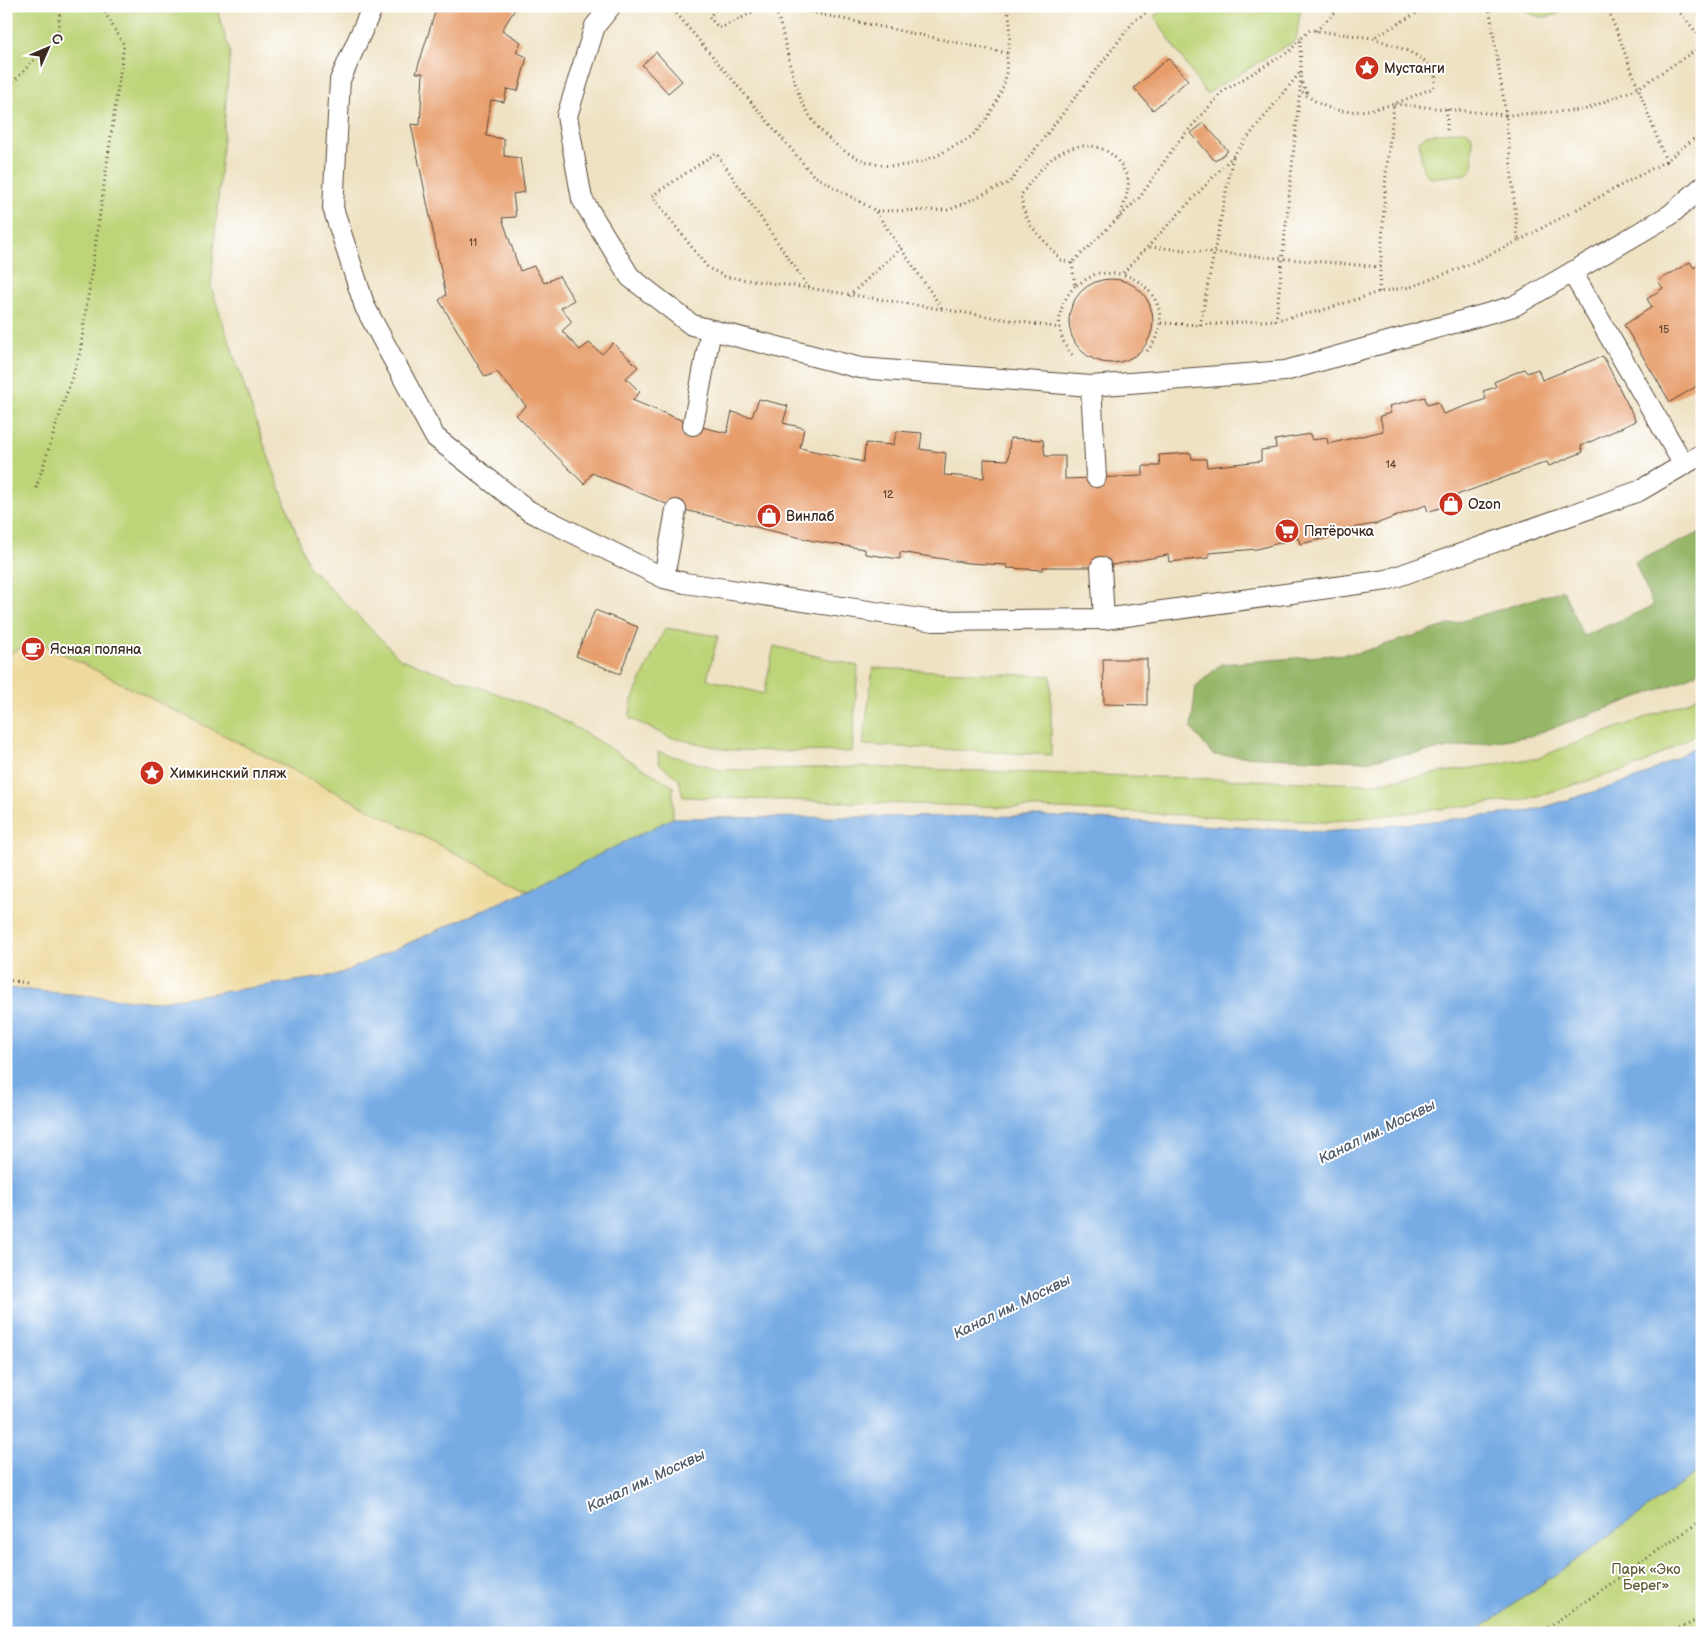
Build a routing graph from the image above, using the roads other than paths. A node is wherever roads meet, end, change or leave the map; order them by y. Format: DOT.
graph roads {
  1 [pos="373,6"];
  2 [pos="611,6"];
  3 [pos="1702,187"];
  4 [pos="1572,272"];
  5 [pos="711,330"];
  6 [pos="1091,386"];
  7 [pos="693,425"];
  8 [pos="1702,454"];
  9 [pos="1684,465"];
  10 [pos="1096,477"];
  11 [pos="676,510"];
  12 [pos="1101,568"];
  13 [pos="664,578"];
  14 [pos="1104,619"];
  1 -- 13 [label="lane"];
  2 -- 5 [label="lane"];
  3 -- 4 [label="lane"];
  4 -- 6 [label="lane"];
  4 -- 9 [label="lane"];
  5 -- 6 [label="lane"];
  5 -- 7 [label="lane"];
  6 -- 10 [label="lane"];
  8 -- 9 [label="lane"];
  9 -- 14 [label="lane"];
  11 -- 13 [label="lane"];
  12 -- 14 [label="lane"];
  13 -- 14 [label="lane"];
}
